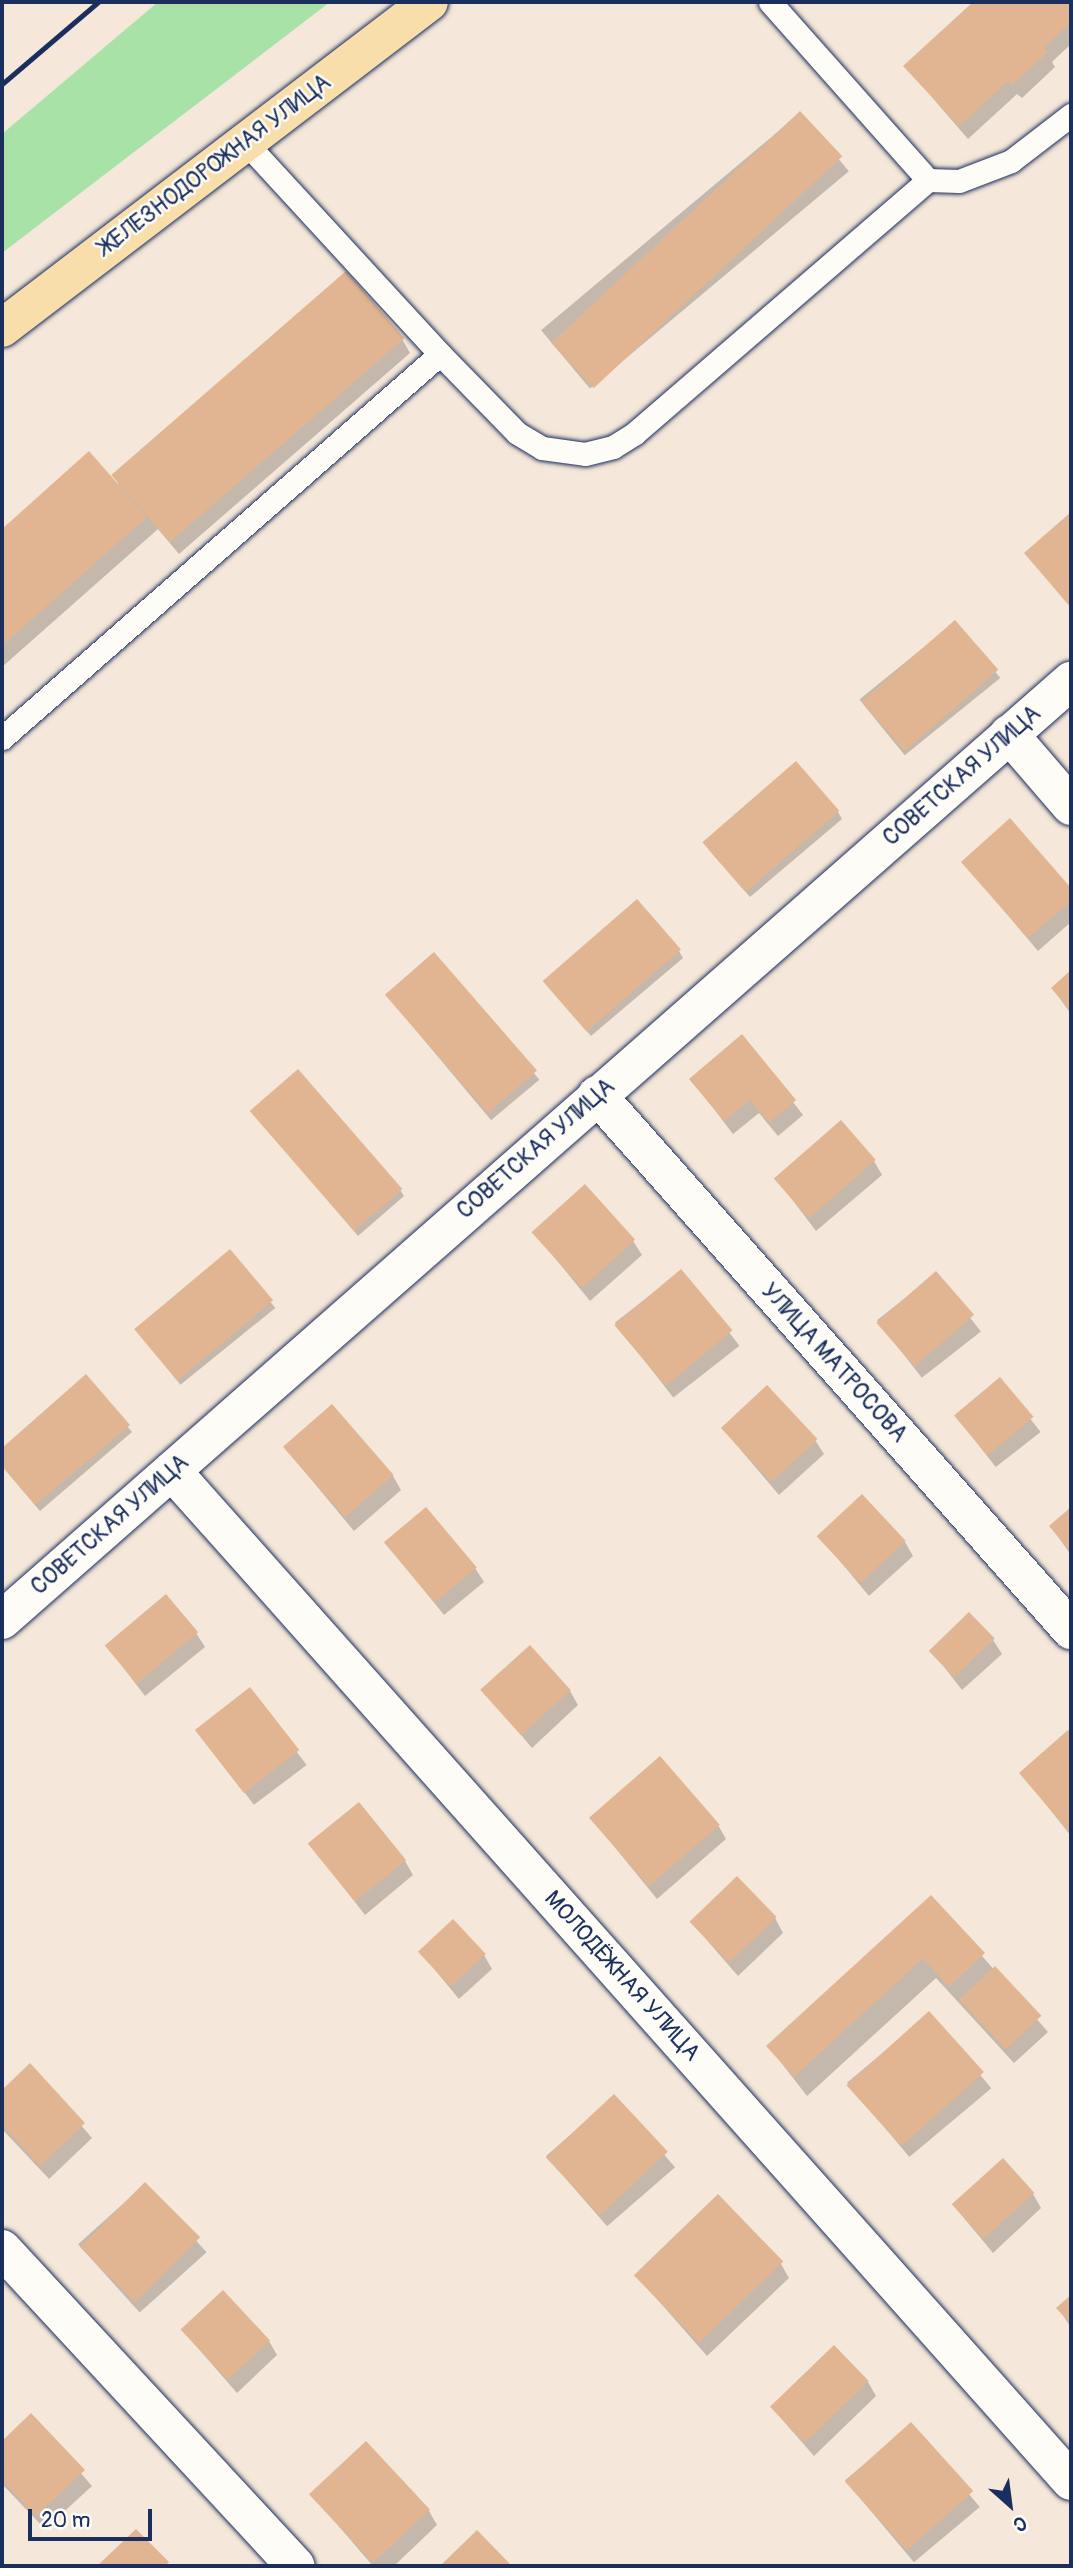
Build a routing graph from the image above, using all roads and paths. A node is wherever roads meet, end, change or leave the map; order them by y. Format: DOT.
graph roads {
  1 [pos="429,2"];
  2 [pos="770,2"];
  3 [pos="1071,115"];
  4 [pos="246,143"];
  5 [pos="928,180"];
  6 [pos="2,328"];
  7 [pos="440,354"];
  8 [pos="1071,681"];
  9 [pos="1009,734"];
  10 [pos="2,738"];
  11 [pos="1071,806"];
  12 [pos="597,1095"];
  13 [pos="172,1471"];
  14 [pos="2,1620"];
  15 [pos="1071,1630"];
  16 [pos="2,2249"];
  17 [pos="1071,2481"];
  18 [pos="296,2566"];
  1 -- 4 [label="main road, ЖЕЛЕЗНОДОРОЖНАЯ УЛИЦА"];
  2 -- 5 [label="lane"];
  3 -- 5 [label="lane"];
  4 -- 6 [label="main road, ЖЕЛЕЗНОДОРОЖНАЯ УЛИЦА"];
  4 -- 7 [label="lane"];
  5 -- 7 [label="lane"];
  7 -- 10 [label="lane"];
  8 -- 9 [label="street, СОВЕТСКАЯ УЛИЦА"];
  9 -- 11 [label="street"];
  9 -- 12 [label="street, СОВЕТСКАЯ УЛИЦА"];
  12 -- 13 [label="street, СОВЕТСКАЯ УЛИЦА"];
  12 -- 15 [label="street, УЛИЦА МАТРОСОВА"];
  13 -- 14 [label="street, СОВЕТСКАЯ УЛИЦА"];
  13 -- 17 [label="street, МОЛОДЁЖНАЯ УЛИЦА"];
  16 -- 18 [label="street"];
}
